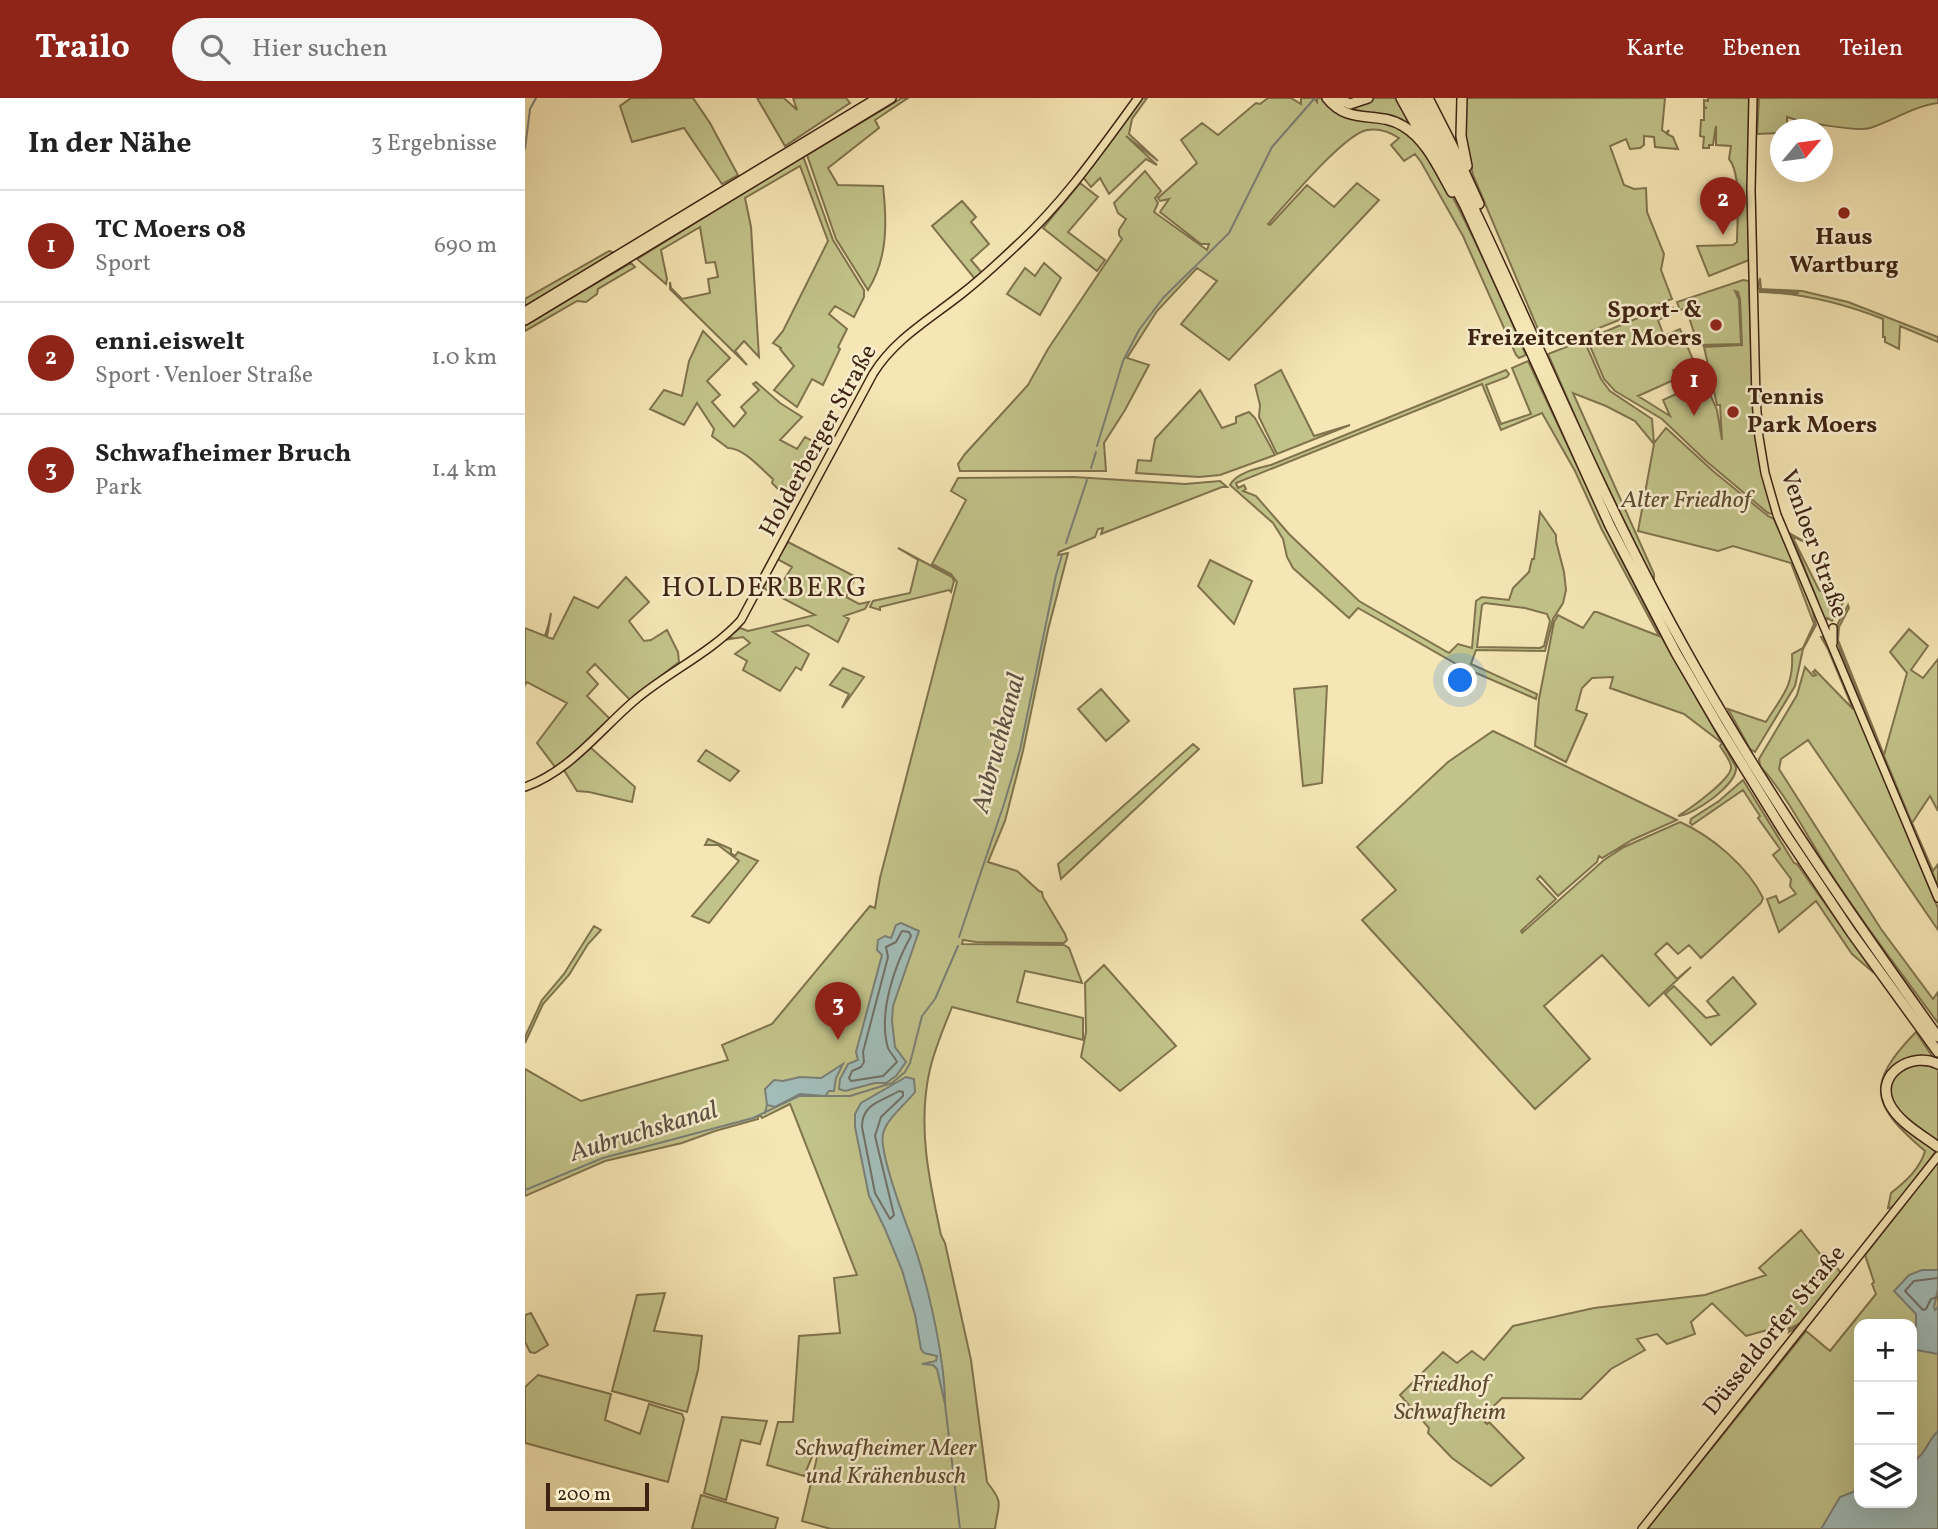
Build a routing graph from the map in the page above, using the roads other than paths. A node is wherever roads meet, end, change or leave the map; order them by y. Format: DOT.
graph roads {
  1 [pos="877,98"];
  2 [pos="891,98"];
  3 [pos="1138,98"];
  4 [pos="1327,98"];
  5 [pos="1336,98"];
  6 [pos="1368,98"];
  7 [pos="1401,98"];
  8 [pos="1409,98"];
  9 [pos="1418,98"];
  10 [pos="1428,98"];
  11 [pos="1462,98"];
  12 [pos="1753,98"];
  13 [pos="1440,171"];
  14 [pos="1474,191"];
  15 [pos="1488,236"];
  16 [pos="1486,252"];
  17 [pos="632,253"];
  18 [pos="621,259"];
  19 [pos="525,312"];
  20 [pos="525,320"];
  21 [pos="1535,351"];
  22 [pos="1540,362"];
  23 [pos="1818,614"];
  24 [pos="1833,628"];
  25 [pos="1816,631"];
  26 [pos="1833,651"];
  27 [pos="525,787"];
  28 [pos="1938,898"];
  29 [pos="1938,1037"];
  30 [pos="1938,1052"];
  31 [pos="1938,1064"];
  32 [pos="1938,1147"];
  33 [pos="1938,1156"];
  34 [pos="1642,1529"];
  1 -- 17 [label="highway"];
  2 -- 17 [label="highway"];
  3 -- 27 [label="main road, Holderberger Straße"];
  4 -- 13 [label="highway"];
  5 -- 6 [label="highway"];
  7 -- 13 [label="highway"];
  8 -- 16 [label="highway"];
  9 -- 15 [label="highway"];
  10 -- 14 [label="highway"];
  11 -- 14 [label="highway"];
  12 -- 23 [label="main road, Venloer Straße"];
  13 -- 16 [label="highway"];
  14 -- 15 [label="highway"];
  15 -- 21 [label="highway"];
  16 -- 21 [label="highway"];
  17 -- 18 [label="highway"];
  18 -- 19 [label="highway"];
  18 -- 20 [label="highway"];
  21 -- 22 [label="highway"];
  22 -- 29 [label="highway"];
  22 -- 30 [label="highway"];
  23 -- 25 [label="main road"];
  23 -- 26 [label="main road, Venloer Straße"];
  24 -- 26 [label="main road"];
  26 -- 28 [label="main road, Venloer Straße"];
  31 -- 32 [label="highway"];
  33 -- 34 [label="main road, Düsseldorfer Straße"];
}
